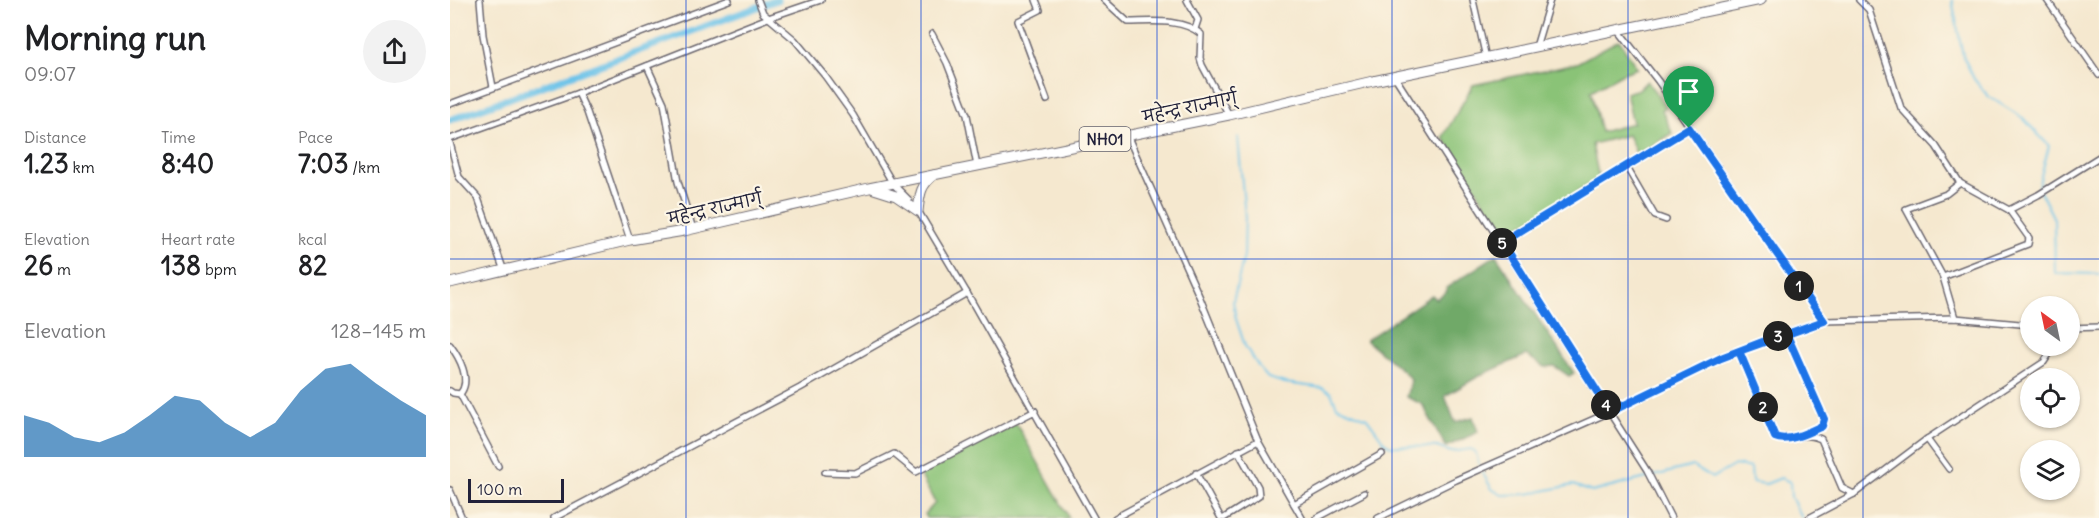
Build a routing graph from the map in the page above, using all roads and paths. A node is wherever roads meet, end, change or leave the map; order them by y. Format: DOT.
graph roads {
  1 [pos="480,0"];
  2 [pos="729,0"];
  3 [pos="758,0"];
  4 [pos="821,0"];
  5 [pos="1036,0"];
  6 [pos="1104,0"];
  7 [pos="1187,0"];
  8 [pos="1473,0"];
  9 [pos="1550,0"];
  10 [pos="1761,0"];
  11 [pos="1859,0"];
  12 [pos="2047,0"];
  13 [pos="768,18"];
  14 [pos="1195,29"];
  15 [pos="1618,30"];
  16 [pos="932,34"];
  17 [pos="1536,47"];
  18 [pos="1486,58"];
  19 [pos="647,66"];
  20 [pos="2099,75"];
  21 [pos="1395,77"];
  22 [pos="493,87"];
  23 [pos="578,93"];
  24 [pos="1047,100"];
  25 [pos="450,104"];
  26 [pos="1229,115"];
  27 [pos="1689,128"];
  28 [pos="1127,135"];
  29 [pos="450,139"];
  30 [pos="450,143"];
  31 [pos="2099,157"];
  32 [pos="977,166"];
  33 [pos="1626,166"];
  34 [pos="936,174"];
  35 [pos="1960,183"];
  36 [pos="893,184"];
  37 [pos="869,188"];
  38 [pos="918,210"];
  39 [pos="2009,210"];
  40 [pos="1666,220"];
  41 [pos="693,229"];
  42 [pos="630,240"];
  43 [pos="1502,242"];
  44 [pos="504,271"];
  45 [pos="1943,278"];
  46 [pos="450,283"];
  47 [pos="968,293"];
  48 [pos="1955,318"];
  49 [pos="1824,321"];
  50 [pos="2020,324"];
  51 [pos="2099,327"];
  52 [pos="2080,328"];
  53 [pos="1786,333"];
  54 [pos="450,345"];
  55 [pos="1739,351"];
  56 [pos="2048,356"];
  57 [pos="450,391"];
  58 [pos="460,394"];
  59 [pos="1035,411"];
  60 [pos="1610,412"];
  61 [pos="1803,434"];
  62 [pos="1927,440"];
  63 [pos="1258,441"];
  64 [pos="1238,452"];
  65 [pos="1382,454"];
  66 [pos="498,466"];
  67 [pos="1949,469"];
  68 [pos="825,472"];
  69 [pos="1196,473"];
  70 [pos="450,490"];
  71 [pos="1364,493"];
  72 [pos="1854,494"];
  73 [pos="1294,504"];
  74 [pos="462,518"];
  75 [pos="554,518"];
  76 [pos="1094,518"];
  77 [pos="1115,518"];
  78 [pos="1222,518"];
  79 [pos="1302,518"];
  80 [pos="1317,518"];
  81 [pos="1378,518"];
  82 [pos="1671,518"];
  83 [pos="1809,518"];
  1 -- 22 [label="street"];
  2 -- 22 [label="street"];
  3 -- 13 [label="street"];
  4 -- 13 [label="street"];
  5 -- 24 [label="street"];
  6 -- 14 [label="street"];
  7 -- 14 [label="street"];
  8 -- 18 [label="street"];
  9 -- 17 [label="street"];
  10 -- 15 [label="highway, महेन्द्र राज्मार्ग् / NH01"];
  11 -- 35 [label="street"];
  12 -- 20 [label="street"];
  13 -- 19 [label="street"];
  13 -- 36 [label="street"];
  14 -- 26 [label="street"];
  15 -- 17 [label="highway, महेन्द्र राज्मार्ग् / NH01"];
  15 -- 27 [label="street"];
  16 -- 32 [label="street"];
  17 -- 18 [label="highway, महेन्द्र राज्मार्ग् / NH01"];
  18 -- 21 [label="highway, महेन्द्र राज्मार्ग् / NH01"];
  19 -- 23 [label="street"];
  19 -- 41 [label="street"];
  21 -- 26 [label="highway, महेन्द्र राज्मार्ग् / NH01"];
  21 -- 43 [label="street"];
  22 -- 25 [label="street"];
  23 -- 29 [label="street"];
  23 -- 42 [label="street"];
  26 -- 28 [label="highway, महेन्द्र राज्मार्ग् / NH01"];
  27 -- 33 [label="street"];
  27 -- 49 [label="street"];
  28 -- 32 [label="highway, महेन्द्र राज्मार्ग् / NH01"];
  28 -- 63 [label="street"];
  30 -- 44 [label="street"];
  31 -- 39 [label="street"];
  32 -- 34 [label="highway, महेन्द्र राज्मार्ग् / NH01"];
  33 -- 40 [label="street"];
  33 -- 43 [label="street"];
  34 -- 36 [label="highway, महेन्द्र राज्मार्ग् / NH01"];
  34 -- 38 [label="highway"];
  35 -- 39 [label="street"];
  35 -- 45 [label="street"];
  36 -- 37 [label="highway, महेन्द्र राज्मार्ग् / NH01"];
  36 -- 38 [label="street"];
  37 -- 38 [label="highway"];
  37 -- 41 [label="highway, महेन्द्र राज्मार्ग् / NH01"];
  38 -- 47 [label="street"];
  39 -- 45 [label="street"];
  41 -- 42 [label="highway, महेन्द्र राज्मार्ग् / NH01"];
  42 -- 44 [label="highway, महेन्द्र राज्मार्ग् / NH01"];
  43 -- 60 [label="street"];
  44 -- 46 [label="highway, महेन्द्र राज्मार्ग् / NH01"];
  45 -- 48 [label="street"];
  47 -- 59 [label="street"];
  47 -- 75 [label="street"];
  48 -- 49 [label="street"];
  48 -- 50 [label="street"];
  49 -- 53 [label="street"];
  51 -- 52 [label="street"];
  53 -- 55 [label="street"];
  53 -- 61 [label="street"];
  54 -- 58 [label="street"];
  55 -- 60 [label="street"];
  55 -- 61 [label="street"];
  56 -- 62 [label="street"];
  57 -- 58 [label="street"];
  58 -- 66 [label="street"];
  59 -- 68 [label="street"];
  59 -- 76 [label="street"];
  60 -- 81 [label="street"];
  60 -- 82 [label="street"];
  61 -- 72 [label="street"];
  62 -- 67 [label="street"];
  62 -- 72 [label="street"];
  63 -- 64 [label="street"];
  63 -- 73 [label="street"];
  64 -- 69 [label="street"];
  64 -- 78 [label="street"];
  65 -- 73 [label="street"];
  69 -- 77 [label="street"];
  69 -- 78 [label="street"];
  70 -- 74 [label="street"];
  71 -- 80 [label="street"];
  72 -- 83 [label="street"];
  73 -- 79 [label="street"];
}
